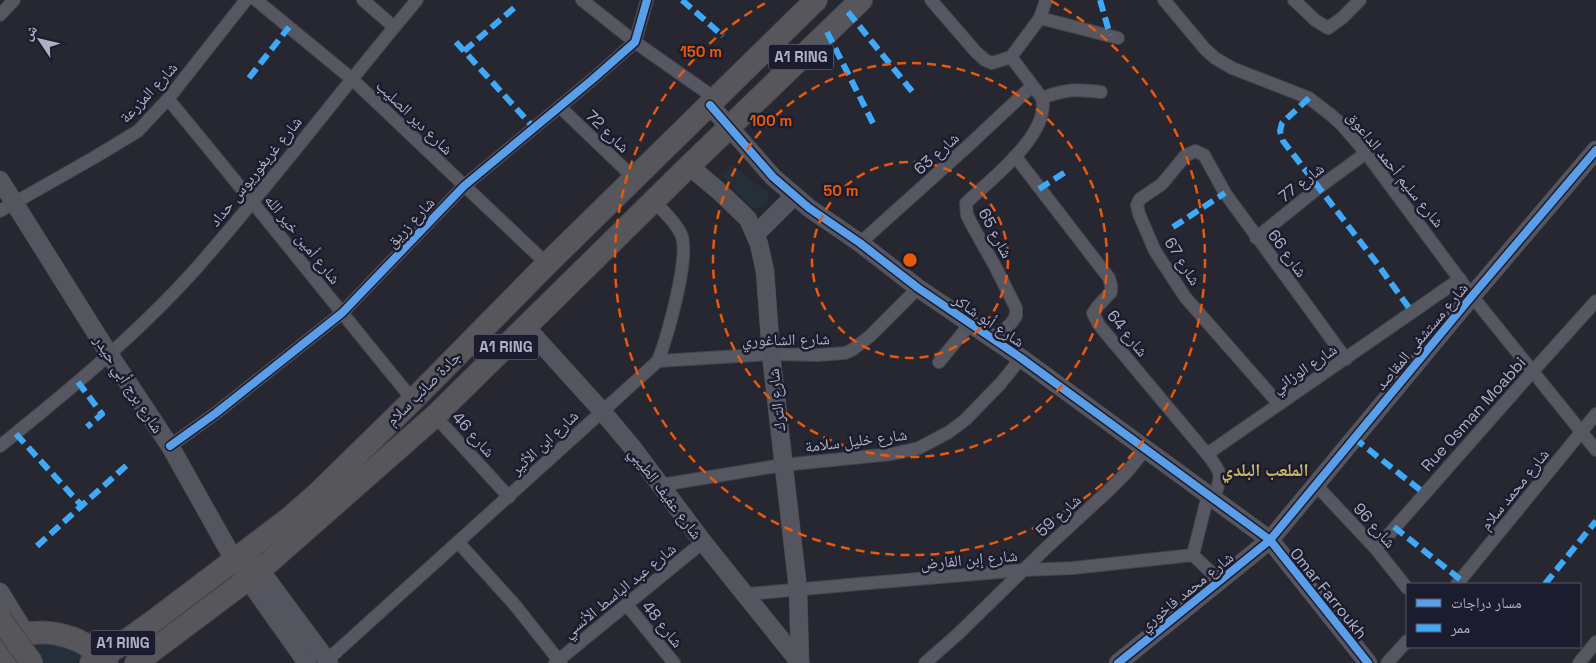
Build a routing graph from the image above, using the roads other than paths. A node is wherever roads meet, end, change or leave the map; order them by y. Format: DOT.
graph roads {
  1 [pos="14,0"];
  2 [pos="246,0"];
  3 [pos="256,0"];
  4 [pos="363,0"];
  5 [pos="416,0"];
  6 [pos="582,0"];
  7 [pos="647,0"];
  8 [pos="816,0"];
  9 [pos="861,0"];
  10 [pos="930,0"];
  11 [pos="1046,0"];
  12 [pos="1164,0"];
  13 [pos="1294,0"];
  14 [pos="1360,0"];
  15 [pos="0,15"];
  16 [pos="1040,18"];
  17 [pos="394,27"];
  18 [pos="1118,38"];
  19 [pos="635,42"];
  20 [pos="1011,57"];
  21 [pos="352,79"];
  22 [pos="1032,86"];
  23 [pos="1101,92"];
  24 [pos="1042,98"];
  25 [pos="168,99"];
  26 [pos="713,102"];
  27 [pos="560,107"];
  28 [pos="730,127"];
  29 [pos="1596,150"];
  30 [pos="1366,153"];
  31 [pos="1015,156"];
  32 [pos="1209,164"];
  33 [pos="689,166"];
  34 [pos="635,179"];
  35 [pos="0,180"];
  36 [pos="464,186"];
  37 [pos="794,196"];
  38 [pos="252,201"];
  39 [pos="654,201"];
  40 [pos="7,208"];
  41 [pos="756,234"];
  42 [pos="1256,238"];
  43 [pos="860,243"];
  44 [pos="546,264"];
  45 [pos="1460,279"];
  46 [pos="918,288"];
  47 [pos="1472,296"];
  48 [pos="1596,301"];
  49 [pos="342,313"];
  50 [pos="970,324"];
  51 [pos="526,327"];
  52 [pos="995,340"];
  53 [pos="109,354"];
  54 [pos="771,354"];
  55 [pos="1020,358"];
  56 [pos="1346,359"];
  57 [pos="658,361"];
  58 [pos="939,362"];
  59 [pos="1533,371"];
  60 [pos="413,400"];
  61 [pos="1279,404"];
  62 [pos="602,411"];
  63 [pos="1596,414"];
  64 [pos="435,416"];
  65 [pos="1581,432"];
  66 [pos="0,446"];
  67 [pos="170,446"];
  68 [pos="1145,450"];
  69 [pos="1596,450"];
  70 [pos="1207,454"];
  71 [pos="783,465"];
  72 [pos="662,485"];
  73 [pos="1316,485"];
  74 [pos="509,497"];
  75 [pos="1211,497"];
  76 [pos="1270,540"];
  77 [pos="458,542"];
  78 [pos="704,542"];
  79 [pos="1376,549"];
  80 [pos="240,555"];
  81 [pos="1193,555"];
  82 [pos="1024,570"];
  83 [pos="253,575"];
  84 [pos="1220,581"];
  85 [pos="1458,583"];
  86 [pos="1406,587"];
  87 [pos="798,589"];
  88 [pos="0,592"];
  89 [pos="747,594"];
  90 [pos="627,605"];
  91 [pos="0,620"];
  92 [pos="26,634"];
  93 [pos="1596,642"];
  94 [pos="1406,643"];
  95 [pos="0,644"];
  96 [pos="0,656"];
  97 [pos="100,660"];
  98 [pos="327,662"];
  99 [pos="558,662"];
  100 [pos="6,663"];
  101 [pos="32,663"];
  102 [pos="136,663"];
  103 [pos="307,663"];
  104 [pos="674,663"];
  105 [pos="800,663"];
  106 [pos="926,663"];
  107 [pos="1118,663"];
  108 [pos="1368,663"];
  109 [pos="1387,663"];
  110 [pos="1579,663"];
  1 -- 15 [label="street"];
  2 -- 25 [label="street, شارع المزرعة"];
  3 -- 21 [label="street, شارع دير الصليب"];
  4 -- 17 [label="street"];
  5 -- 17 [label="street, شارع غريغوريوس حداد"];
  6 -- 19 [label="street"];
  7 -- 19 [label="street"];
  8 -- 26 [label="highway, جادة صائب سلام / A1 RING"];
  9 -- 28 [label="highway, جادة صائب سلام / A1 RING"];
  10 -- 20 [label="street"];
  11 -- 16 [label="street"];
  12 -- 30 [label="street, شارع سليم أحمد الداعوق"];
  13 -- 14 [label="street"];
  16 -- 18 [label="street"];
  16 -- 20 [label="street"];
  17 -- 21 [label="street, شارع غريغوريوس حداد"];
  19 -- 26 [label="street"];
  19 -- 27 [label="street, شارع زريق"];
  20 -- 22 [label="street"];
  21 -- 36 [label="street, شارع دير الصليب"];
  21 -- 38 [label="street, شارع غريغوريوس حداد"];
  22 -- 24 [label="street"];
  22 -- 43 [label="street, شارع 63"];
  23 -- 24 [label="street"];
  24 -- 31 [label="street, شارع 65"];
  25 -- 38 [label="street, شارع أمين خير الله"];
  25 -- 40 [label="street, شارع المزرعة"];
  26 -- 28 [label="street, شارع أبو شاكر"];
  26 -- 34 [label="highway, جادة صائب سلام / A1 RING"];
  27 -- 34 [label="street, شارع 72"];
  27 -- 36 [label="street, شارع زريق"];
  28 -- 33 [label="highway, جادة صائب سلام / A1 RING"];
  28 -- 37 [label="street, شارع أبو شاكر"];
  29 -- 47 [label="street, شارع مستشفى المقاصد"];
  30 -- 42 [label="street, شارع 77"];
  30 -- 45 [label="street, شارع سليم أحمد الداعوق"];
  31 -- 52 [label="street, شارع 65"];
  31 -- 70 [label="street, شارع 64"];
  32 -- 42 [label="street, شارع 66"];
  32 -- 61 [label="street, شارع 67"];
  33 -- 39 [label="highway, جادة صائب سلام / A1 RING"];
  33 -- 41 [label="street, شارع الترك"];
  34 -- 44 [label="highway, جادة صائب سلام / A1 RING"];
  35 -- 40 [label="street, شارع برج أبي حيدر"];
  36 -- 44 [label="street, شارع دير الصليب"];
  36 -- 49 [label="street, شارع زريق"];
  37 -- 41 [label="street"];
  37 -- 43 [label="street, شارع أبو شاكر"];
  38 -- 49 [label="street, شارع أمين خير الله"];
  38 -- 53 [label="street, شارع غريغوريوس حداد"];
  39 -- 51 [label="highway, جادة صائب سلام / A1 RING"];
  39 -- 57 [label="street, شارع ابن الأثير"];
  40 -- 53 [label="street, شارع برج أبي حيدر"];
  41 -- 54 [label="street, شارع الترك"];
  42 -- 56 [label="street, شارع 66"];
  43 -- 46 [label="street, شارع أبو شاكر"];
  44 -- 60 [label="highway, جادة صائب سلام / A1 RING"];
  45 -- 47 [label="street, شارع سليم أحمد الداعوق"];
  45 -- 56 [label="street, شارع الوزاني"];
  46 -- 50 [label="street, شارع أبو شاكر"];
  46 -- 54 [label="street, شارع الشاغوري"];
  47 -- 59 [label="street, شارع سليم أحمد الداعوق"];
  47 -- 73 [label="street, شارع مستشفى المقاصد"];
  48 -- 59 [label="street, Rue Osman Moabbi"];
  49 -- 60 [label="street, شارع أمين خير الله"];
  49 -- 67 [label="street, شارع زريق"];
  50 -- 52 [label="street, شارع أبو شاكر"];
  50 -- 58 [label="street"];
  51 -- 62 [label="street, شارع عفيف الطيبي"];
  51 -- 64 [label="highway, جادة صائب سلام / A1 RING"];
  52 -- 55 [label="street, شارع أبو شاكر"];
  53 -- 66 [label="street, شارع غريغوريوس حداد"];
  53 -- 67 [label="street, شارع برج أبي حيدر"];
  54 -- 57 [label="street, شارع الشاغوري"];
  54 -- 71 [label="street, شارع الترك"];
  55 -- 68 [label="street, شارع أبو شاكر"];
  55 -- 71 [label="street, شارع خليل سلامة"];
  56 -- 61 [label="street, شارع الوزاني"];
  57 -- 62 [label="street, شارع ابن الأثير"];
  59 -- 65 [label="street, شارع سليم أحمد الداعوق"];
  59 -- 79 [label="street, Rue Osman Moabbi"];
  60 -- 80 [label="highway, جادة صائب سلام / A1 RING"];
  61 -- 70 [label="street, شارع الوزاني"];
  62 -- 72 [label="street, شارع عفيف الطيبي"];
  62 -- 74 [label="street, شارع ابن الأثير"];
  63 -- 65 [label="street, شارع محمد سلام"];
  64 -- 74 [label="street, شارع 46"];
  64 -- 83 [label="highway, جادة صائب سلام / A1 RING"];
  65 -- 69 [label="street, شارع سليم أحمد الداعوق"];
  65 -- 85 [label="street, شارع محمد سلام"];
  67 -- 80 [label="street, شارع برج أبي حيدر"];
  68 -- 75 [label="street, شارع أبو شاكر"];
  68 -- 82 [label="street, شارع 59"];
  70 -- 75 [label="street"];
  71 -- 72 [label="street, شارع خليل سلامة"];
  71 -- 87 [label="street, شارع الترك"];
  72 -- 78 [label="street, شارع عفيف الطيبي"];
  73 -- 76 [label="street, شارع مستشفى المقاصد"];
  73 -- 79 [label="street, شارع 96"];
  74 -- 77 [label="street, شارع ابن الأثير"];
  75 -- 76 [label="street, شارع أبو شاكر"];
  75 -- 81 [label="street"];
  76 -- 84 [label="street, شارع محمد فاخوري"];
  76 -- 108 [label="street, Omar Farroukh"];
  77 -- 98 [label="street, شارع ابن الأثير"];
  77 -- 99 [label="street"];
  78 -- 89 [label="street, شارع عفيف الطيبي"];
  78 -- 90 [label="street, شارع عبد الباسط الأنسي"];
  79 -- 86 [label="street, شارع 96"];
  80 -- 83 [label="street, شارع برج أبي حيدر"];
  80 -- 97 [label="highway, جادة صائب سلام / A1 RING"];
  81 -- 82 [label="street, شارع إبن الفارض"];
  81 -- 84 [label="street"];
  82 -- 87 [label="street, شارع إبن الفارض"];
  82 -- 106 [label="street, شارع 59"];
  83 -- 98 [label="street, شارع برج أبي حيدر"];
  83 -- 102 [label="highway, جادة صائب سلام / A1 RING"];
  83 -- 103 [label="street, شارع برج أبي حيدر"];
  84 -- 107 [label="street, شارع محمد فاخوري"];
  87 -- 89 [label="street, شارع إبن الفارض"];
  87 -- 105 [label="street, شارع الترك"];
  88 -- 92 [label="street"];
  89 -- 105 [label="street, شارع عفيف الطيبي"];
  90 -- 99 [label="street, شارع عبد الباسط الأنسي"];
  90 -- 104 [label="street, شارع 48"];
  91 -- 101 [label="highway, bridge"];
  92 -- 95 [label="highway"];
  92 -- 97 [label="highway"];
  93 -- 110 [label="street"];
  94 -- 109 [label="street"];
  96 -- 100 [label="highway"];
}
